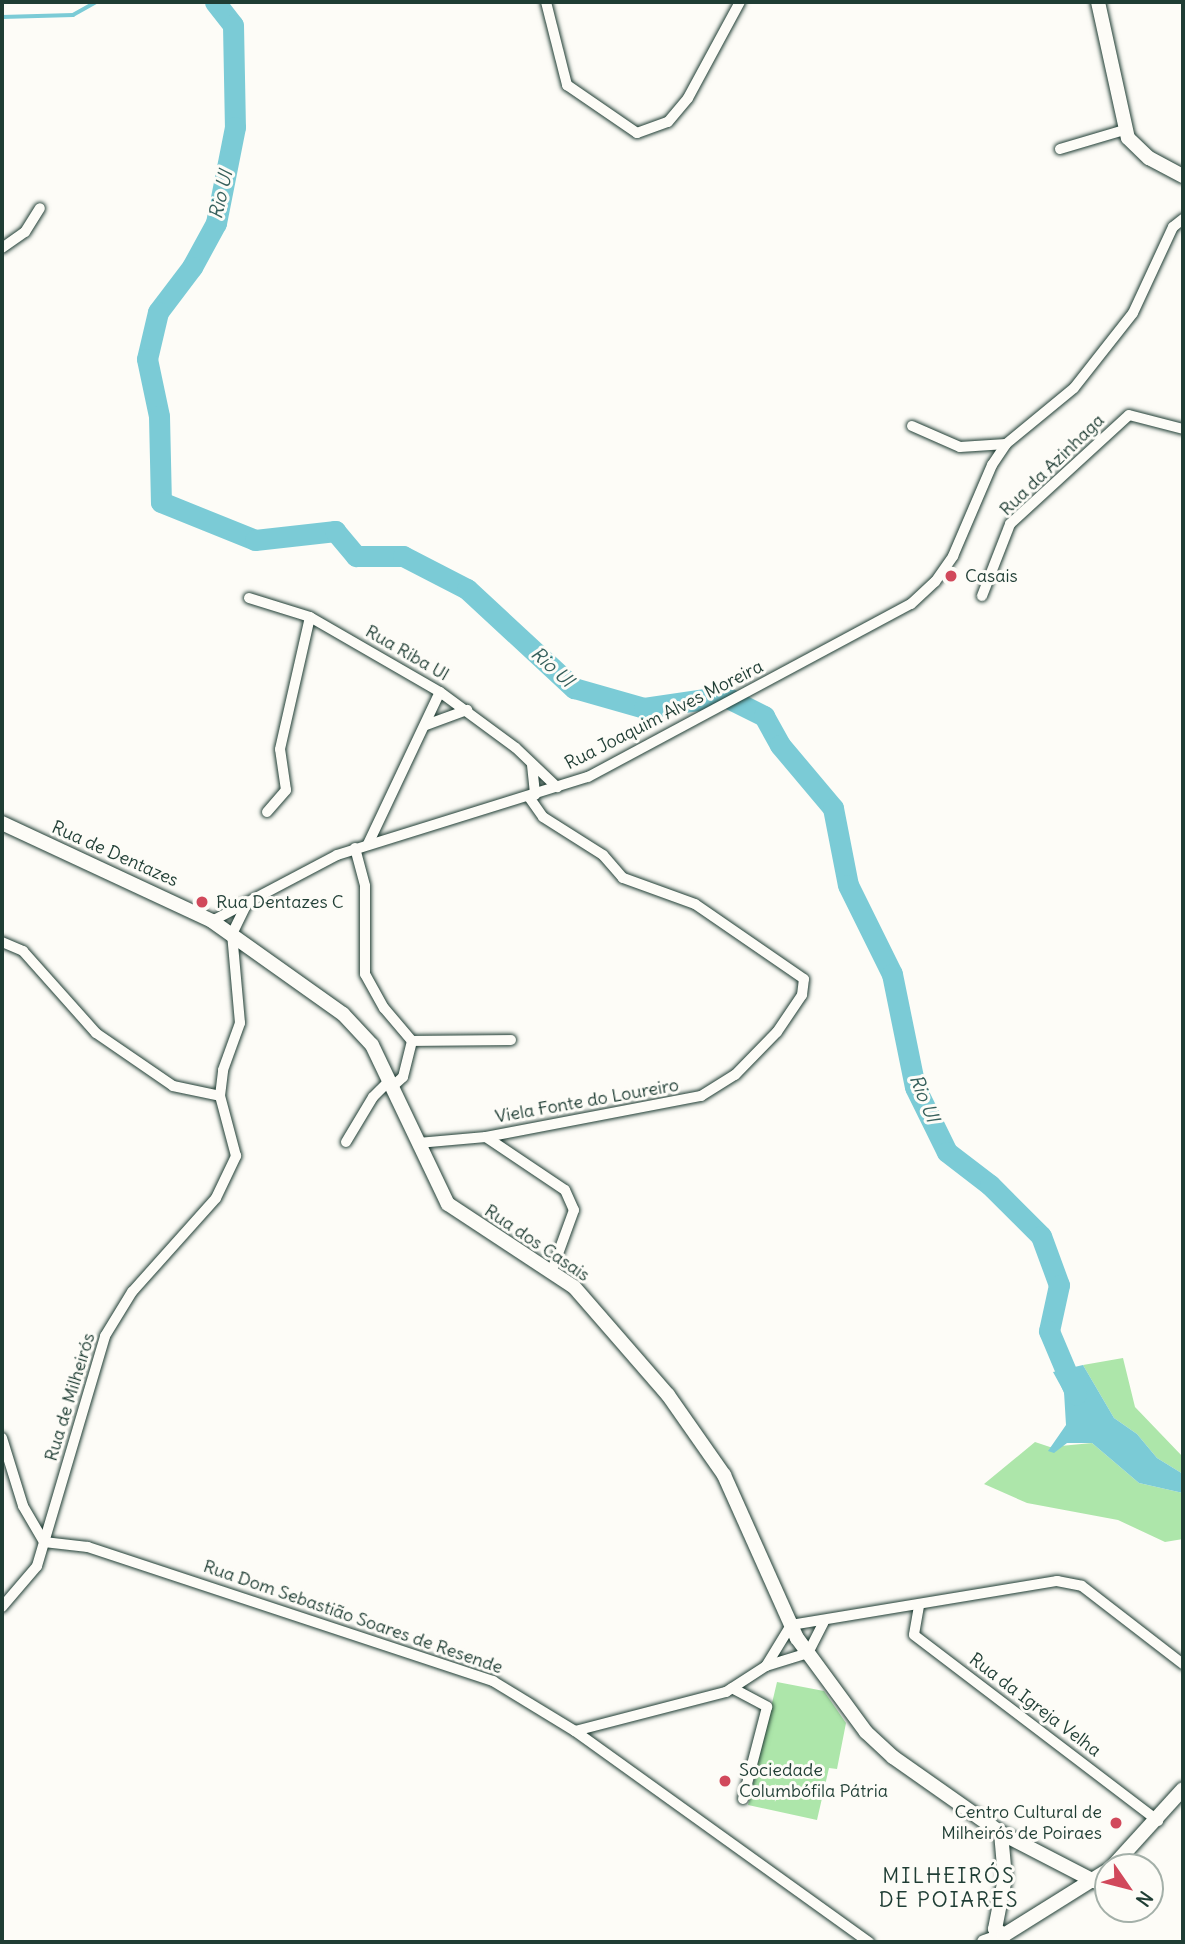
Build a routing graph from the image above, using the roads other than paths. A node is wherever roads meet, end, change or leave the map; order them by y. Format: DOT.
graph roads {
  1 [pos="547,2"];
  2 [pos="740,2"];
  3 [pos="1098,2"];
  4 [pos="1124,130"];
  5 [pos="1060,149"];
  6 [pos="1183,176"];
  7 [pos="40,208"];
  8 [pos="1183,219"];
  9 [pos="2,248"];
  10 [pos="912,426"];
  11 [pos="1183,429"];
  12 [pos="1006,444"];
  13 [pos="982,596"];
  14 [pos="249,598"];
  15 [pos="310,617"];
  16 [pos="440,692"];
  17 [pos="467,710"];
  18 [pos="426,724"];
  19 [pos="532,765"];
  20 [pos="557,788"];
  21 [pos="532,796"];
  22 [pos="267,812"];
  23 [pos="2,823"];
  24 [pos="368,844"];
  25 [pos="355,848"];
  26 [pos="247,903"];
  27 [pos="212,921"];
  28 [pos="232,934"];
  29 [pos="2,942"];
  30 [pos="511,1040"];
  31 [pos="412,1041"];
  32 [pos="390,1084"];
  33 [pos="220,1096"];
  34 [pos="486,1137"];
  35 [pos="346,1142"];
  36 [pos="418,1143"];
  37 [pos="551,1273"];
  38 [pos="2,1437"];
  39 [pos="44,1542"];
  40 [pos="919,1606"];
  41 [pos="2,1607"];
  42 [pos="823,1623"];
  43 [pos="794,1632"];
  44 [pos="808,1653"];
  45 [pos="1183,1664"];
  46 [pos="766,1666"];
  47 [pos="732,1688"];
  48 [pos="575,1731"];
  49 [pos="1183,1789"];
  50 [pos="743,1799"];
  51 [pos="1158,1821"];
  52 [pos="1001,1833"];
  53 [pos="1126,1853"];
  54 [pos="1094,1881"];
  55 [pos="1005,1939"];
  56 [pos="869,1942"];
  57 [pos="984,1942"];
  1 -- 2 [label="street"];
  3 -- 4 [label="street"];
  4 -- 5 [label="street"];
  4 -- 6 [label="street"];
  7 -- 9 [label="street"];
  8 -- 12 [label="street, Rua Joaquim Alves Moreira"];
  10 -- 12 [label="street"];
  11 -- 13 [label="street, Rua da Azinhaga"];
  12 -- 20 [label="street, Rua Joaquim Alves Moreira"];
  14 -- 15 [label="street, Rua Riba Ul"];
  15 -- 16 [label="street, Rua Riba Ul"];
  15 -- 22 [label="street"];
  16 -- 17 [label="street, Rua Riba Ul"];
  16 -- 18 [label="street"];
  17 -- 18 [label="street"];
  17 -- 19 [label="street, Rua Riba Ul"];
  18 -- 24 [label="street"];
  19 -- 20 [label="street, Rua Riba Ul"];
  19 -- 21 [label="street"];
  20 -- 21 [label="street, Rua Joaquim Alves Moreira"];
  21 -- 24 [label="street, Rua Joaquim Alves Moreira"];
  21 -- 34 [label="street, Viela Fonte do Loureiro"];
  23 -- 27 [label="street, Rua de Dentazes"];
  24 -- 25 [label="street, Rua Joaquim Alves Moreira"];
  25 -- 26 [label="street, Rua Joaquim Alves Moreira"];
  25 -- 31 [label="street"];
  26 -- 27 [label="street, Rua Joaquim Alves Moreira"];
  26 -- 28 [label="street"];
  27 -- 28 [label="street, Rua dos Casais"];
  28 -- 32 [label="street, Rua dos Casais"];
  28 -- 33 [label="street, Rua de Milheirós"];
  29 -- 33 [label="street"];
  30 -- 31 [label="street"];
  31 -- 32 [label="street"];
  32 -- 35 [label="street"];
  32 -- 36 [label="street, Rua dos Casais"];
  33 -- 39 [label="street, Rua de Milheirós"];
  34 -- 36 [label="street"];
  34 -- 37 [label="street"];
  36 -- 37 [label="street, Rua dos Casais"];
  37 -- 43 [label="street, Rua dos Casais"];
  38 -- 39 [label="street"];
  39 -- 41 [label="street, Rua de Milheirós"];
  39 -- 48 [label="street, Rua Dom Sebastião Soares de Resende"];
  40 -- 42 [label="street"];
  40 -- 45 [label="street"];
  40 -- 51 [label="street, Rua da Igreja Velha"];
  42 -- 43 [label="street"];
  42 -- 44 [label="street"];
  43 -- 44 [label="street, Rua dos Casais"];
  43 -- 46 [label="street"];
  44 -- 46 [label="street"];
  44 -- 52 [label="street, Rua dos Casais"];
  46 -- 47 [label="street"];
  47 -- 48 [label="street"];
  47 -- 50 [label="street"];
  48 -- 56 [label="street, Rua Dom Sebastião Soares de Resende"];
  49 -- 51 [label="street"];
  51 -- 53 [label="street"];
  52 -- 54 [label="street, Rua dos Casais"];
  52 -- 55 [label="street"];
  54 -- 55 [label="street"];
  55 -- 57 [label="street"];
}
